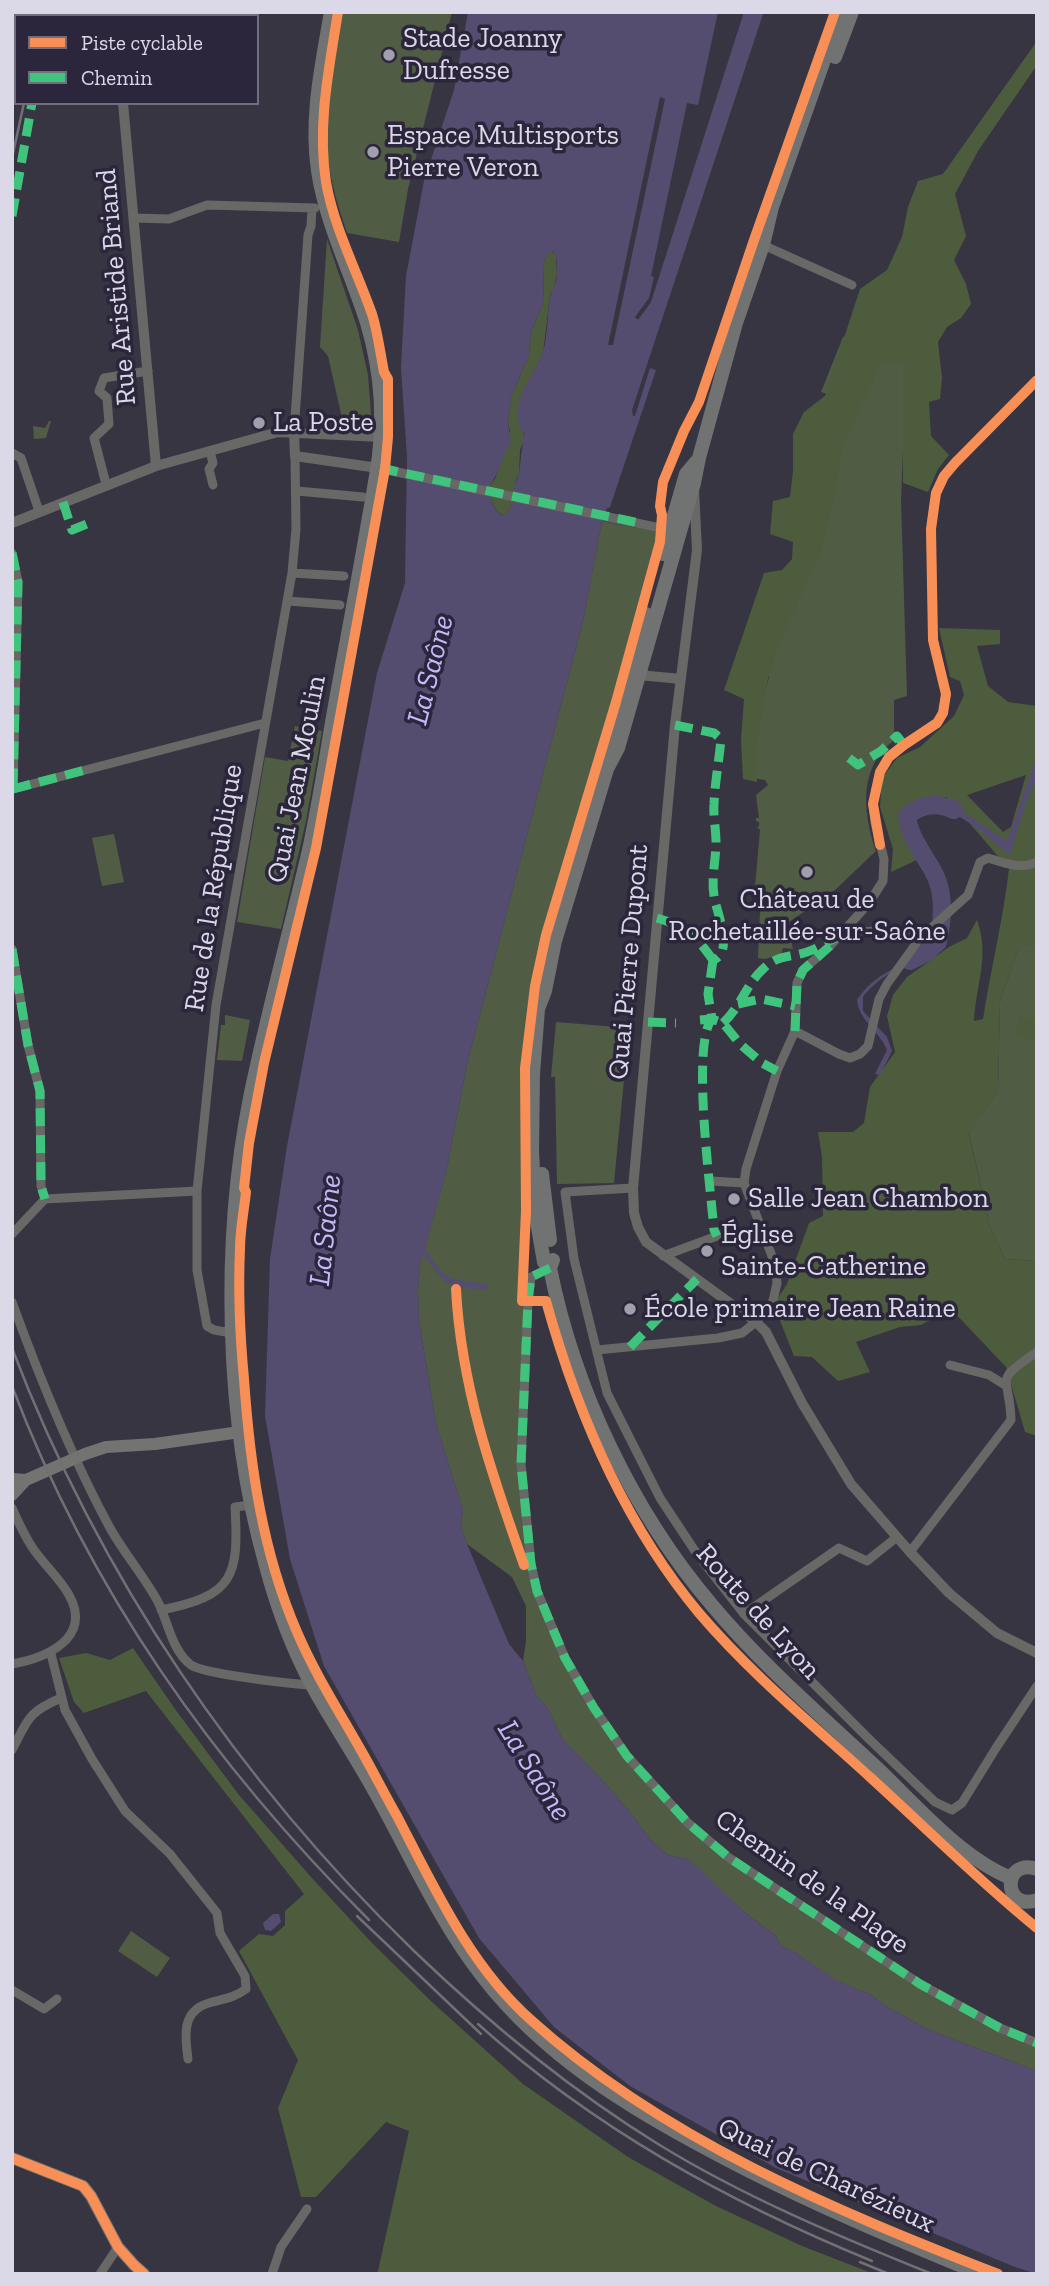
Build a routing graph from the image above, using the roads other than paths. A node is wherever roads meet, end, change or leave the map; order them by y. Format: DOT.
graph roads {
  1 [pos="331,12"];
  2 [pos="841,12"];
  3 [pos="852,12"];
  4 [pos="123,105"];
  5 [pos="319,207"];
  6 [pos="134,218"];
  7 [pos="763,244"];
  8 [pos="852,285"];
  9 [pos="148,371"];
  10 [pos="1037,380"];
  11 [pos="295,432"];
  12 [pos="381,437"];
  13 [pos="210,450"];
  14 [pos="12,453"];
  15 [pos="295,456"];
  16 [pos="699,458"];
  17 [pos="156,466"];
  18 [pos="384,469"];
  19 [pos="694,483"];
  20 [pos="106,484"];
  21 [pos="214,485"];
  22 [pos="297,491"];
  23 [pos="363,497"];
  24 [pos="39,511"];
  25 [pos="12,523"];
  26 [pos="674,531"];
  27 [pos="697,550"];
  28 [pos="12,553"];
  29 [pos="292,573"];
  30 [pos="344,576"];
  31 [pos="288,601"];
  32 [pos="340,605"];
  33 [pos="639,675"];
  34 [pos="681,679"];
  35 [pos="14,694"];
  36 [pos="265,723"];
  37 [pos="607,769"];
  38 [pos="12,789"];
  39 [pos="1037,862"];
  40 [pos="837,937"];
  41 [pos="920,938"];
  42 [pos="12,949"];
  43 [pos="796,1031"];
  44 [pos="711,1181"];
  45 [pos="744,1183"];
  46 [pos="633,1188"];
  47 [pos="197,1191"];
  48 [pos="45,1199"];
  49 [pos="12,1234"];
  50 [pos="717,1236"];
  51 [pos="663,1256"];
  52 [pos="550,1268"];
  53 [pos="12,1302"];
  54 [pos="756,1322"];
  55 [pos="232,1333"];
  56 [pos="597,1350"];
  57 [pos="1037,1352"];
  58 [pos="950,1366"];
  59 [pos="1005,1385"];
  60 [pos="240,1432"];
  61 [pos="19,1479"];
  62 [pos="12,1495"];
  63 [pos="251,1505"];
  64 [pos="12,1508"];
  65 [pos="897,1537"];
  66 [pos="910,1552"];
  67 [pos="161,1611"];
  68 [pos="744,1614"];
  69 [pos="1037,1653"];
  70 [pos="51,1654"];
  71 [pos="12,1664"];
  72 [pos="312,1685"];
  73 [pos="1037,1686"];
  74 [pos="61,1698"];
  75 [pos="12,1750"];
  76 [pos="1037,1869"];
  77 [pos="1012,1878"];
  78 [pos="1037,1900"];
  79 [pos="12,1990"];
  80 [pos="57,2000"];
  81 [pos="1037,2043"];
  82 [pos="188,2059"];
  83 [pos="12,2158"];
  84 [pos="307,2209"];
  85 [pos="118,2247"];
  86 [pos="100,2274"];
  87 [pos="144,2274"];
  88 [pos="272,2274"];
  89 [pos="981,2274"];
  1 -- 5 [label="main road, Quai Jean Moulin"];
  2 -- 7 [label="main road, Quai Pierre Dupont"];
  3 -- 7 [label="main road, Quai Pierre Dupont"];
  4 -- 6 [label="street, Rue Aristide Briand"];
  5 -- 6 [label="street"];
  5 -- 11 [label="street"];
  5 -- 12 [label="main road, Quai Jean Moulin"];
  6 -- 9 [label="street, Rue Aristide Briand"];
  7 -- 8 [label="street"];
  7 -- 16 [label="main road, Quai Pierre Dupont"];
  9 -- 17 [label="street, Rue Aristide Briand"];
  9 -- 20 [label="street"];
  10 -- 40 [label="street"];
  11 -- 12 [label="street"];
  11 -- 13 [label="street"];
  11 -- 15 [label="street, Rue de la République"];
  12 -- 18 [label="main road, Quai Jean Moulin"];
  13 -- 17 [label="street"];
  13 -- 21 [label="street"];
  14 -- 24 [label="street"];
  15 -- 18 [label="street"];
  15 -- 22 [label="street, Rue de la République"];
  16 -- 19 [label="main road, Quai Pierre Dupont"];
  16 -- 26 [label="main road, Quai Pierre Dupont"];
  17 -- 20 [label="street"];
  18 -- 26 [label="street"];
  18 -- 55 [label="main road, Quai Jean Moulin"];
  19 -- 26 [label="main road, Quai Pierre Dupont"];
  19 -- 27 [label="street, Quai Pierre Dupont"];
  20 -- 24 [label="street"];
  22 -- 23 [label="street"];
  22 -- 29 [label="street, Rue de la République"];
  24 -- 25 [label="street"];
  26 -- 27 [label="street"];
  26 -- 33 [label="main road, Route de Lyon"];
  26 -- 37 [label="main road, Route de Lyon"];
  27 -- 34 [label="street, Quai Pierre Dupont"];
  28 -- 35 [label="street"];
  29 -- 30 [label="street"];
  29 -- 31 [label="street, Rue de la République"];
  31 -- 32 [label="street"];
  31 -- 36 [label="street, Rue de la République"];
  33 -- 34 [label="street"];
  33 -- 37 [label="main road, Route de Lyon"];
  34 -- 46 [label="street, Quai Pierre Dupont"];
  35 -- 38 [label="street"];
  36 -- 38 [label="street"];
  36 -- 47 [label="street, Rue de la République"];
  37 -- 52 [label="main road, Route de Lyon"];
  39 -- 41 [label="street"];
  40 -- 41 [label="street"];
  40 -- 43 [label="street"];
  41 -- 43 [label="street"];
  42 -- 48 [label="street"];
  43 -- 45 [label="street"];
  44 -- 45 [label="street"];
  45 -- 54 [label="street"];
  46 -- 51 [label="street, Quai Pierre Dupont"];
  46 -- 56 [label="street"];
  47 -- 48 [label="street"];
  47 -- 55 [label="street, Rue de la République"];
  48 -- 49 [label="street"];
  50 -- 51 [label="street"];
  51 -- 54 [label="street, Quai Pierre Dupont"];
  52 -- 77 [label="main road, Route de Lyon"];
  52 -- 81 [label="street, Chemin de la Plage"];
  53 -- 67 [label="street"];
  54 -- 56 [label="street"];
  54 -- 65 [label="street"];
  55 -- 60 [label="main road, Quai de Charézieux"];
  56 -- 68 [label="street"];
  57 -- 59 [label="street"];
  58 -- 59 [label="street"];
  59 -- 66 [label="street"];
  60 -- 61 [label="main road"];
  60 -- 63 [label="main road, Quai de Charézieux"];
  61 -- 62 [label="main road"];
  63 -- 67 [label="street"];
  63 -- 72 [label="main road, Quai de Charézieux"];
  64 -- 70 [label="street"];
  65 -- 66 [label="street"];
  65 -- 68 [label="street"];
  66 -- 69 [label="street"];
  67 -- 72 [label="street"];
  68 -- 73 [label="street"];
  70 -- 71 [label="street"];
  70 -- 74 [label="street"];
  72 -- 89 [label="main road, Quai de Charézieux"];
  74 -- 75 [label="street"];
  74 -- 82 [label="street"];
  76 -- 77 [label="main road"];
  77 -- 78 [label="main road"];
  79 -- 80 [label="street"];
  83 -- 85 [label="main road"];
  84 -- 88 [label="street"];
  85 -- 86 [label="street"];
  85 -- 87 [label="main road"];
}
